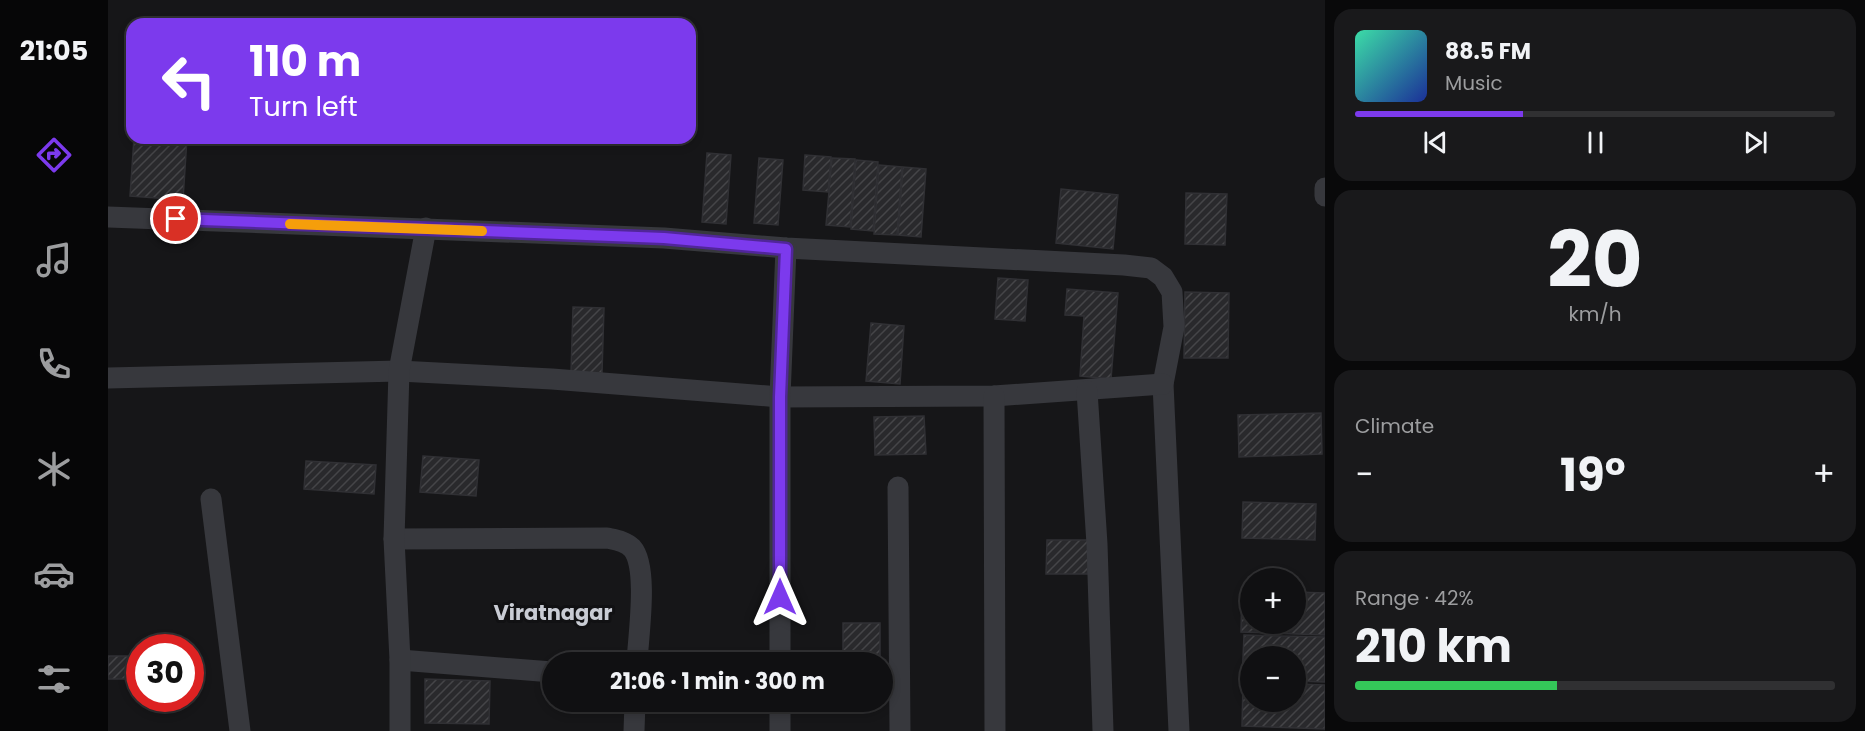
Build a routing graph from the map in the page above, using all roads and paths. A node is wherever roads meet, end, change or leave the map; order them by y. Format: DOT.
graph roads {
  1 [pos="1325,188"];
  2 [pos="1325,196"];
  3 [pos="108,217"];
  4 [pos="426,228"];
  5 [pos="786,249"];
  6 [pos="399,371"];
  7 [pos="108,378"];
  8 [pos="1163,384"];
  9 [pos="1088,391"];
  10 [pos="994,396"];
  11 [pos="780,397"];
  12 [pos="898,487"];
  13 [pos="211,499"];
  14 [pos="394,539"];
  15 [pos="638,652"];
  16 [pos="780,652"];
  17 [pos="400,660"];
  18 [pos="542,671"];
  19 [pos="635,712"];
  20 [pos="780,712"];
  21 [pos="240,731"];
  22 [pos="400,731"];
  23 [pos="634,731"];
  24 [pos="780,731"];
  25 [pos="900,731"];
  26 [pos="996,731"];
  27 [pos="1103,731"];
  28 [pos="1179,731"];
  1 -- 2 [label="street"];
  3 -- 4 [label="street"];
  4 -- 5 [label="street"];
  4 -- 6 [label="street"];
  5 -- 8 [label="street"];
  5 -- 11 [label="street"];
  6 -- 7 [label="street"];
  6 -- 11 [label="street"];
  6 -- 14 [label="street"];
  8 -- 9 [label="street"];
  8 -- 28 [label="street"];
  9 -- 10 [label="street"];
  9 -- 27 [label="street"];
  10 -- 11 [label="street"];
  10 -- 26 [label="street"];
  11 -- 16 [label="street"];
  12 -- 25 [label="street"];
  13 -- 21 [label="street"];
  14 -- 15 [label="street"];
  14 -- 17 [label="street"];
  17 -- 18 [label="street"];
  17 -- 22 [label="street"];
  19 -- 23 [label="street"];
  20 -- 24 [label="street"];
}
